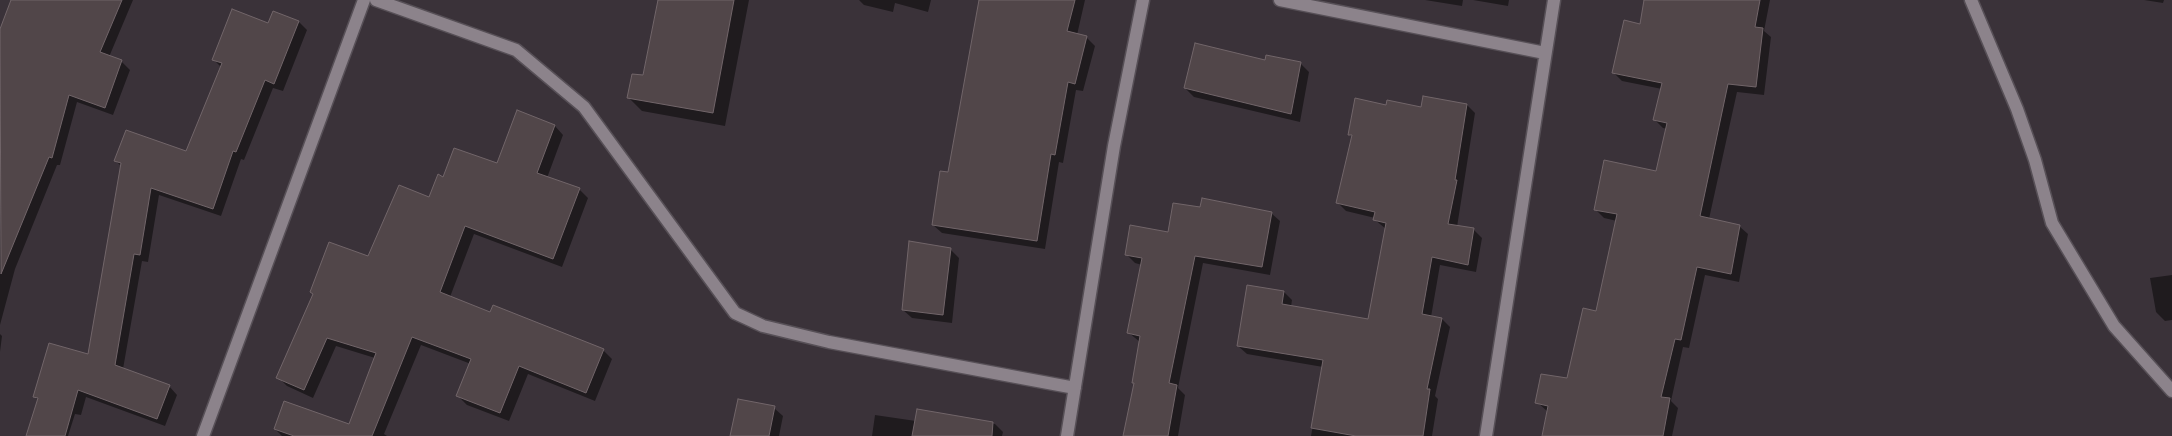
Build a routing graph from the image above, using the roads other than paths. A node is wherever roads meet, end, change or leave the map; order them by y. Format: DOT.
graph roads {
  1 [pos="364,0"];
  2 [pos="376,0"];
  3 [pos="1143,0"];
  4 [pos="1280,0"];
  5 [pos="1554,0"];
  6 [pos="1971,0"];
  7 [pos="1545,53"];
  8 [pos="1075,388"];
  9 [pos="2172,391"];
  10 [pos="203,436"];
  11 [pos="1067,436"];
  12 [pos="1486,436"];
  1 -- 10 [label="street"];
  2 -- 8 [label="street"];
  3 -- 8 [label="street"];
  4 -- 7 [label="street"];
  5 -- 7 [label="street"];
  6 -- 9 [label="street"];
  7 -- 12 [label="street"];
  8 -- 11 [label="street"];
}
